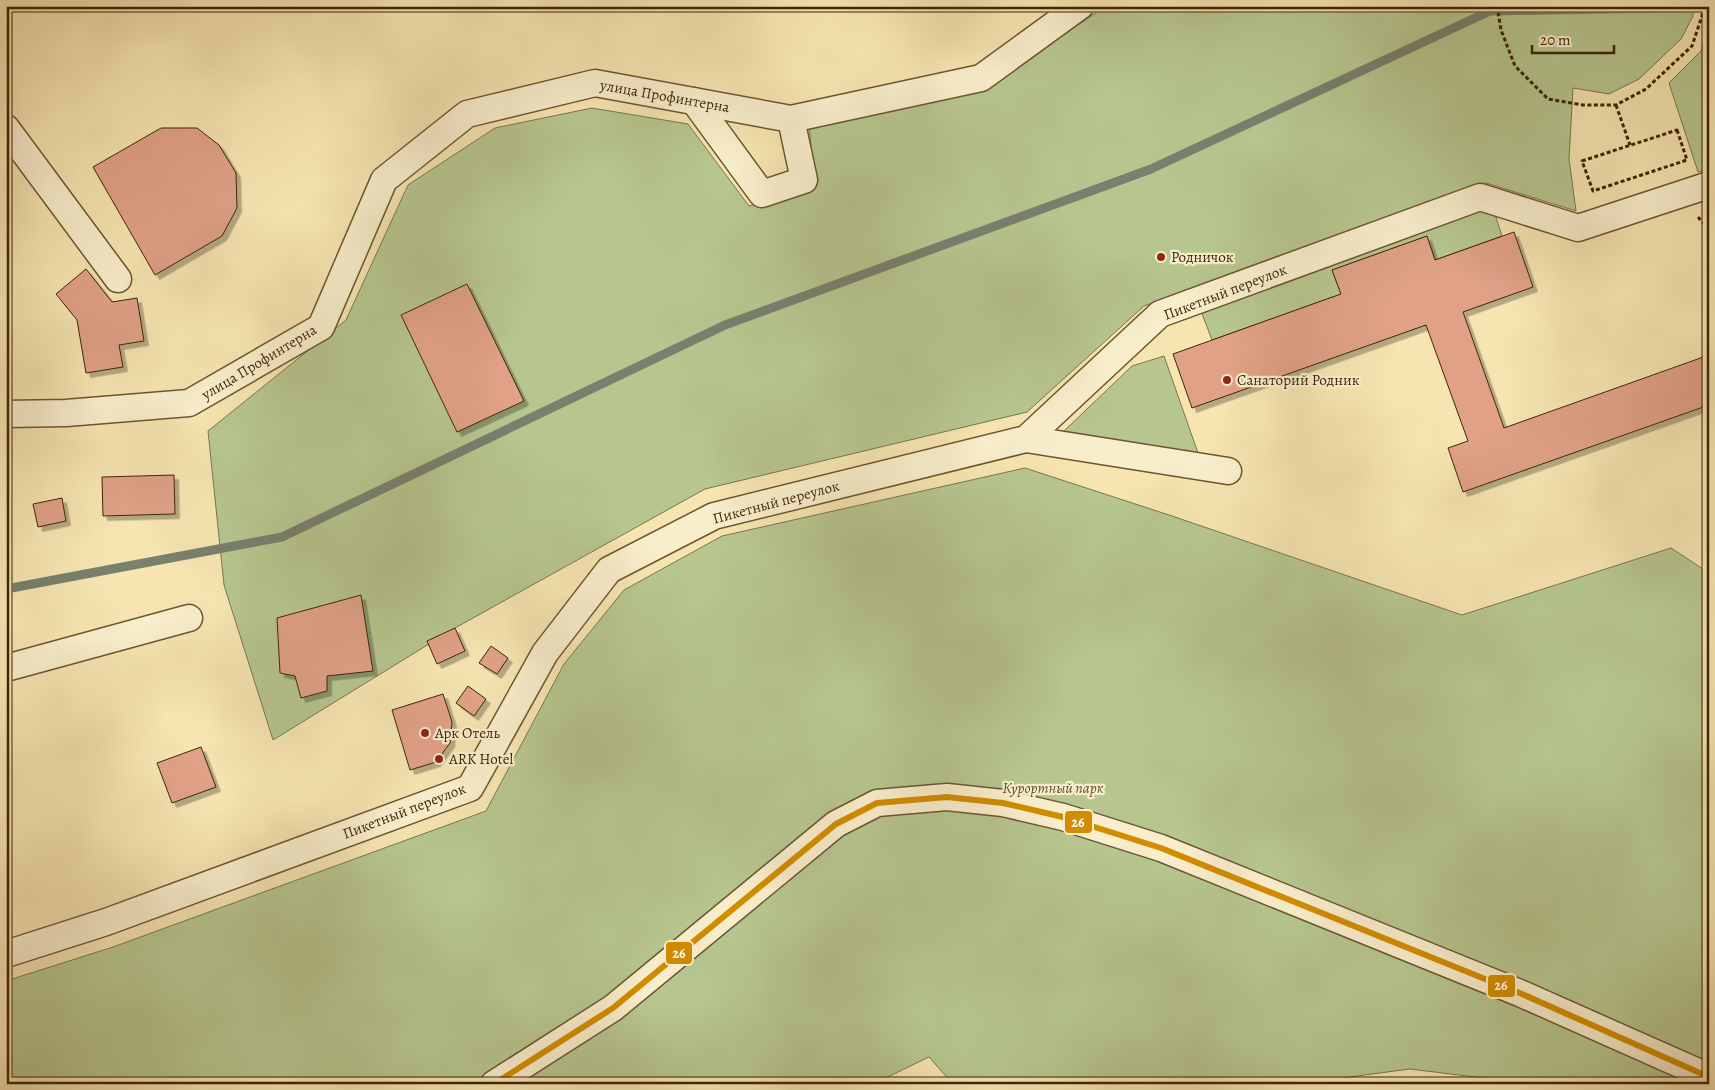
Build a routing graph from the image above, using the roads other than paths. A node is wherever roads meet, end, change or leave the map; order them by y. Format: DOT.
graph roads {
  1 [pos="1080,6"];
  2 [pos="694,101"];
  3 [pos="791,119"];
  4 [pos="6,128"];
  5 [pos="1709,185"];
  6 [pos="118,279"];
  7 [pos="6,414"];
  8 [pos="1026,439"];
  9 [pos="1228,470"];
  10 [pos="189,618"];
  11 [pos="6,668"];
  12 [pos="6,954"];
  13 [pos="1709,1077"];
  14 [pos="494,1084"];
  1 -- 3 [label="street, улица Профинтерна"];
  2 -- 3 [label="street, улица Профинтерна"];
  2 -- 3 [label="street"];
  2 -- 7 [label="street, улица Профинтерна"];
  4 -- 6 [label="street"];
  5 -- 8 [label="street, Пикетный переулок"];
  8 -- 9 [label="street"];
  8 -- 12 [label="street, Пикетный переулок"];
  10 -- 11 [label="street"];
  13 -- 14 [label="street"];
}
